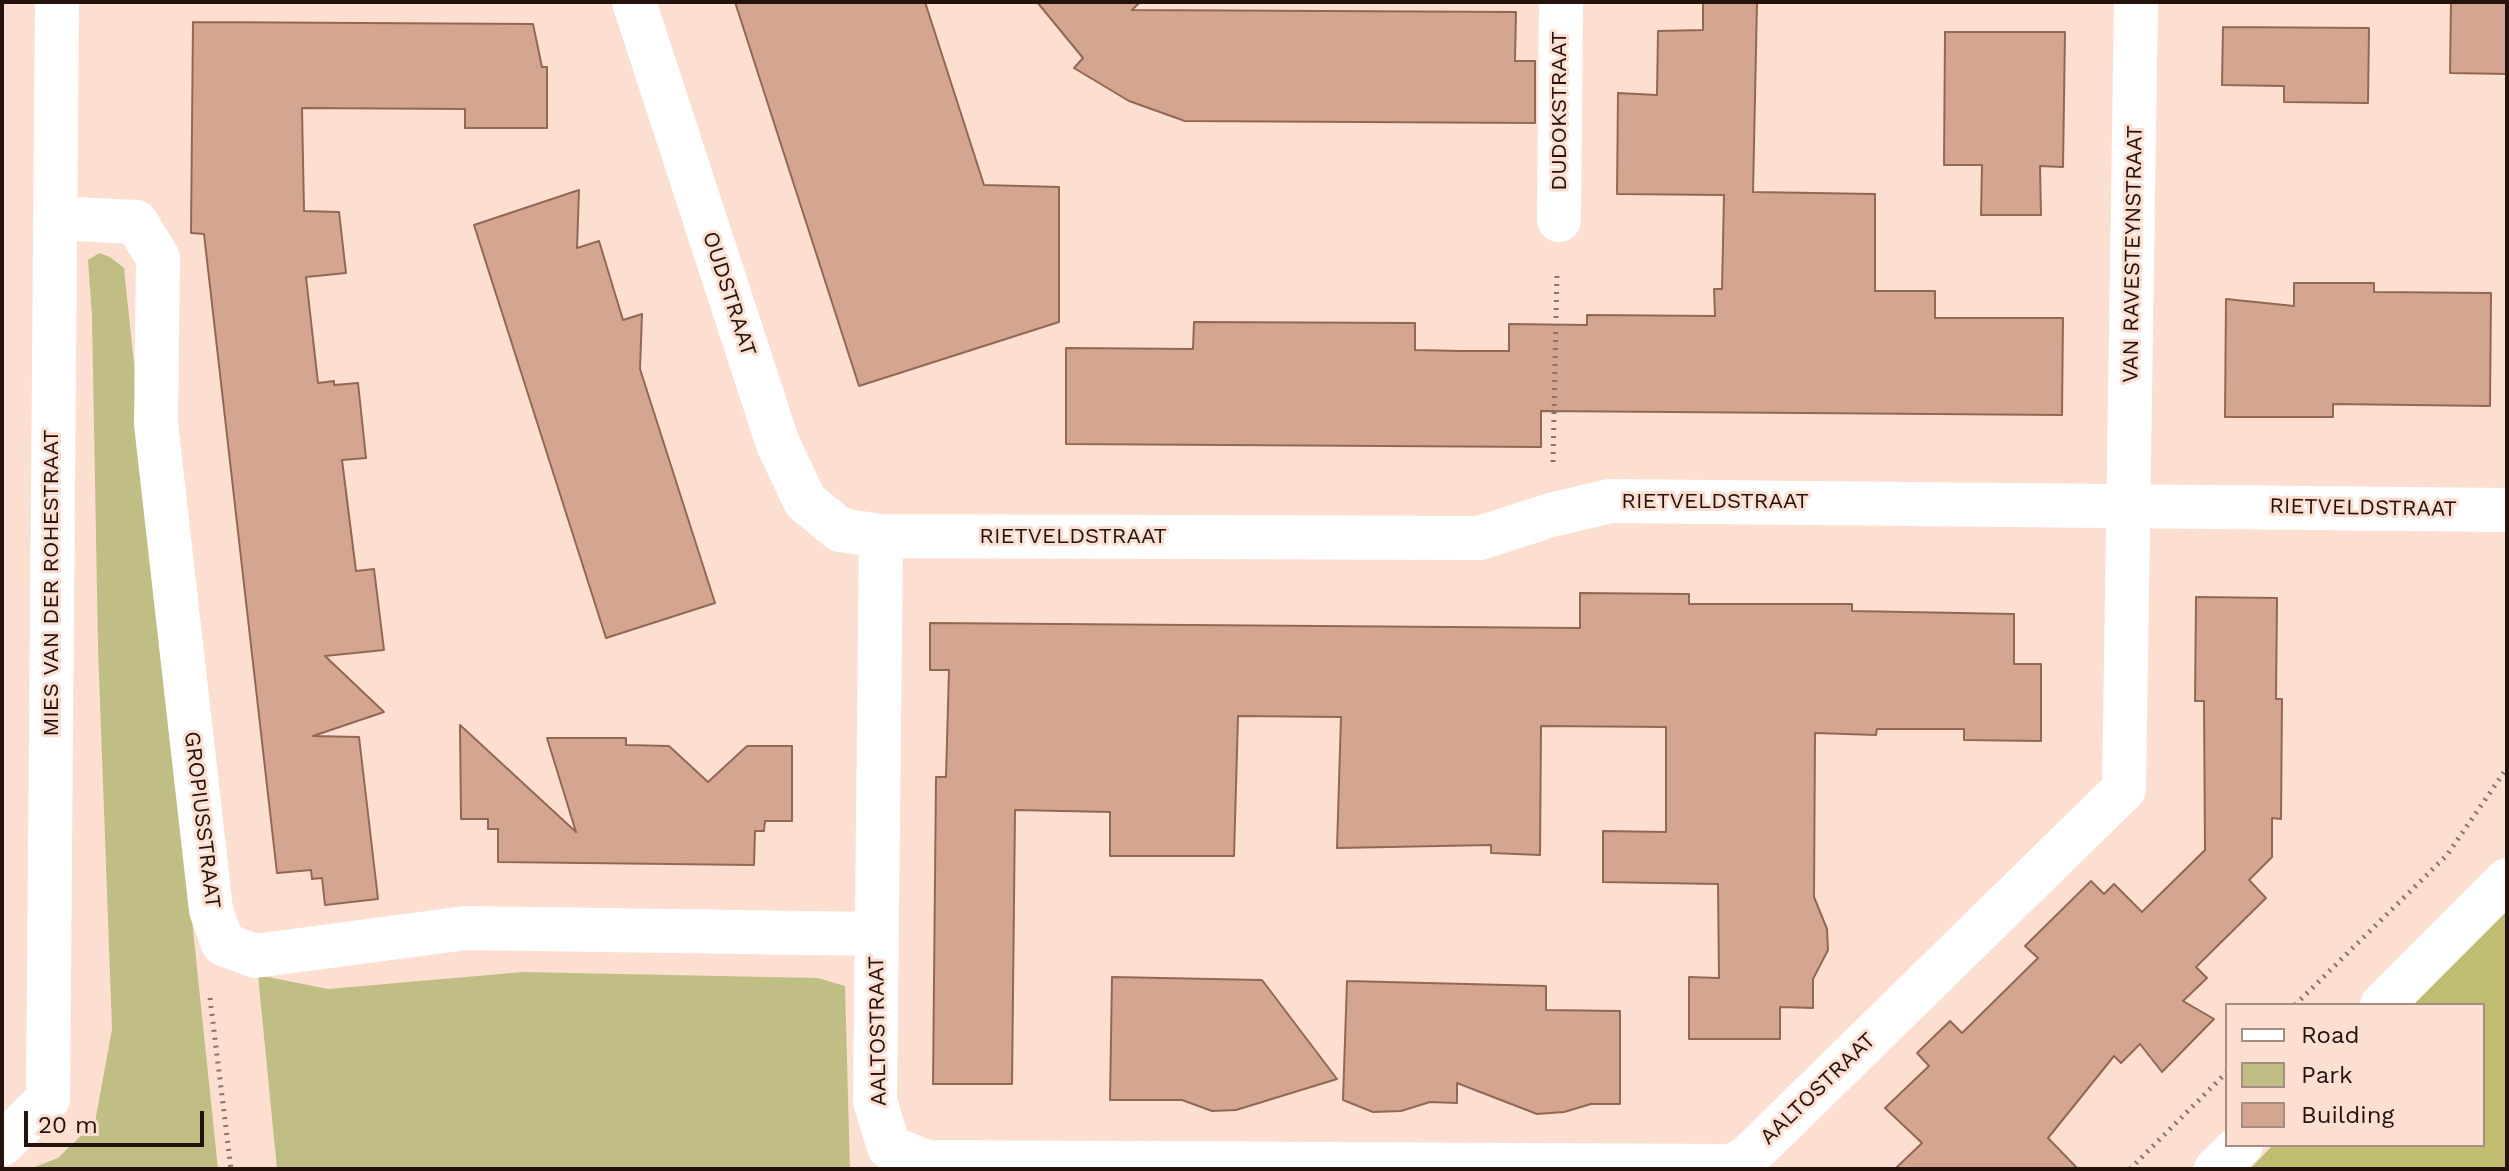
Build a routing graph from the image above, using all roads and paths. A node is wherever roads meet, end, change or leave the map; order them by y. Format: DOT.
graph roads {
  1 [pos="57,2"];
  2 [pos="634,2"];
  3 [pos="1561,2"];
  4 [pos="2136,2"];
  5 [pos="55,218"];
  6 [pos="1559,220"];
  7 [pos="2129,505"];
  8 [pos="2507,510"];
  9 [pos="1551,515"];
  10 [pos="881,536"];
  11 [pos="2507,768"];
  12 [pos="2507,880"];
  13 [pos="877,934"];
  14 [pos="223,944"];
  15 [pos="2297,1003"];
  16 [pos="2384,1003"];
  17 [pos="2225,1074"];
  18 [pos="2,1144"];
  19 [pos="2239,1147"];
  20 [pos="231,1169"];
  21 [pos="2130,1169"];
  22 [pos="2216,1169"];
  1 -- 5 [label="street, MIES VAN DER ROHESTRAAT"];
  2 -- 10 [label="street, OUDSTRAAT"];
  3 -- 6 [label="street, DUDOKSTRAAT"];
  4 -- 7 [label="street, VAN RAVESTEYNSTRAAT"];
  5 -- 14 [label="street, GROPIUSSTRAAT"];
  5 -- 18 [label="street, MIES VAN DER ROHESTRAAT"];
  6 -- 9 [label="path"];
  7 -- 8 [label="street, RIETVELDSTRAAT"];
  7 -- 9 [label="street, RIETVELDSTRAAT"];
  7 -- 13 [label="street, AALTOSTRAAT"];
  9 -- 10 [label="street, RIETVELDSTRAAT"];
  10 -- 13 [label="street, AALTOSTRAAT"];
  11 -- 15 [label="path"];
  12 -- 16 [label="street"];
  13 -- 14 [label="street"];
  14 -- 20 [label="path"];
  17 -- 21 [label="path"];
  19 -- 22 [label="street"];
}
